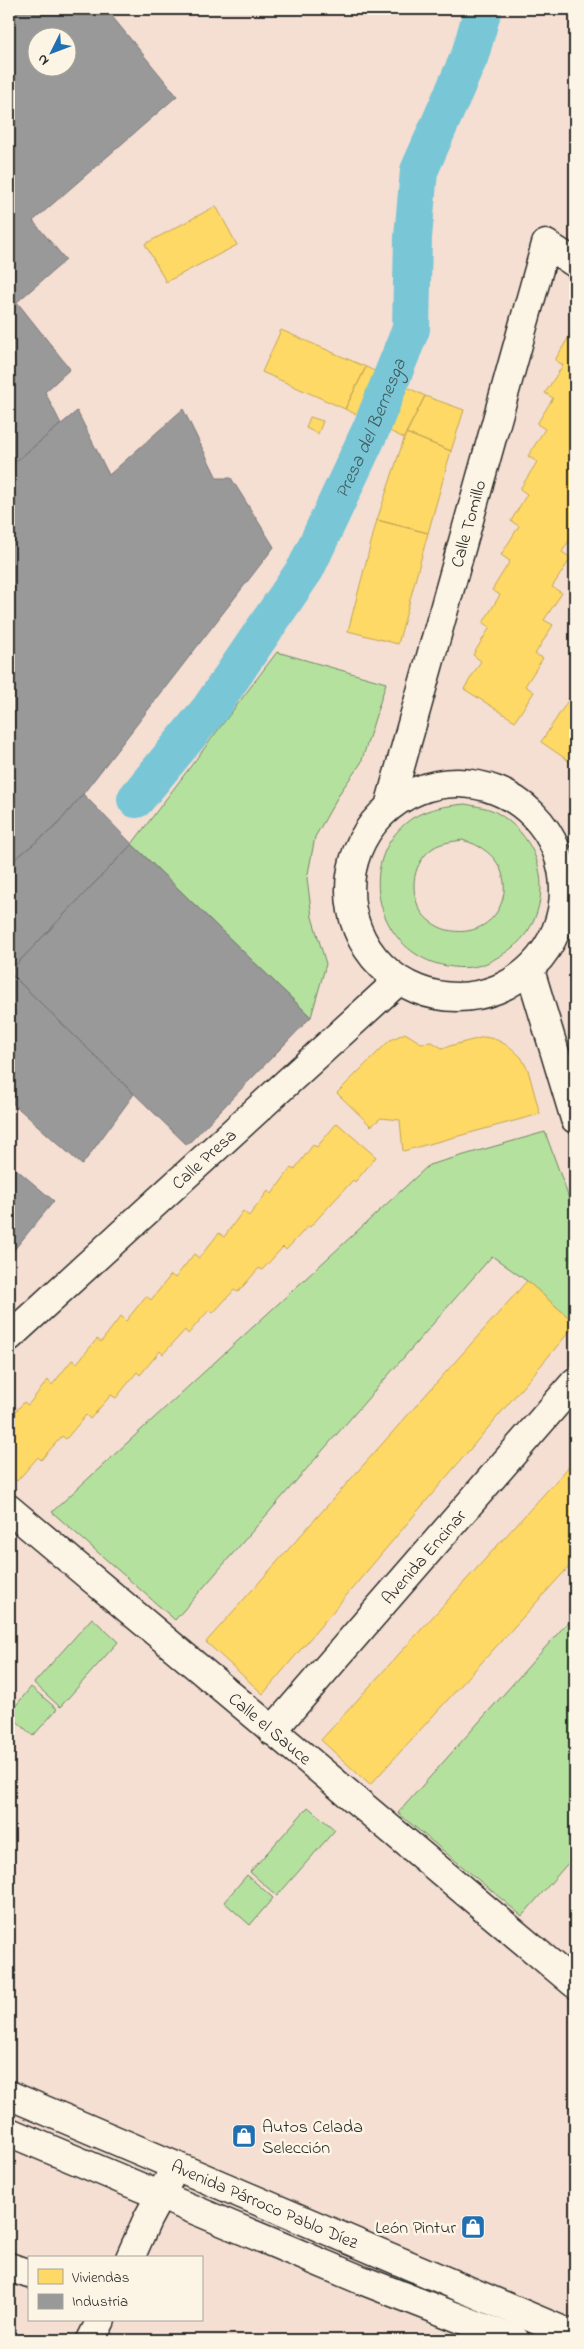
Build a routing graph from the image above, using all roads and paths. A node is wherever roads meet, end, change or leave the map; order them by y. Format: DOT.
graph roads {
  1 [pos="575,263"];
  2 [pos="390,803"];
  3 [pos="570,889"];
  4 [pos="530,970"];
  5 [pos="398,981"];
  6 [pos="575,1119"];
  7 [pos="9,1337"];
  8 [pos="575,1382"];
  9 [pos="9,1509"];
  10 [pos="272,1732"];
  11 [pos="575,1984"];
  12 [pos="9,2094"];
  13 [pos="9,2132"];
  14 [pos="176,2166"];
  15 [pos="160,2194"];
  16 [pos="131,2256"];
  17 [pos="9,2267"];
  18 [pos="28,2274"];
  19 [pos="100,2322"];
  20 [pos="575,2336"];
  21 [pos="91,2340"];
  22 [pos="515,2340"];
  1 -- 2 [label="street, Calle Tomillo"];
  2 -- 3 [label="street"];
  2 -- 5 [label="street"];
  3 -- 4 [label="street"];
  4 -- 5 [label="street"];
  4 -- 6 [label="street"];
  5 -- 7 [label="street, Calle Presa"];
  8 -- 10 [label="street, Avenida Encinar"];
  9 -- 10 [label="street, Calle el Sauce"];
  10 -- 11 [label="street, Calle el Sauce"];
  12 -- 14 [label="street, Avenida Párroco Pablo Díez"];
  13 -- 15 [label="street, Avenida Párroco Pablo Díez"];
  14 -- 15 [label="street"];
  14 -- 20 [label="street, Avenida Párroco Pablo Díez"];
  15 -- 16 [label="street"];
  15 -- 22 [label="street, Avenida Párroco Pablo Díez"];
  17 -- 18 [label="street"];
  19 -- 21 [label="street"];
}
